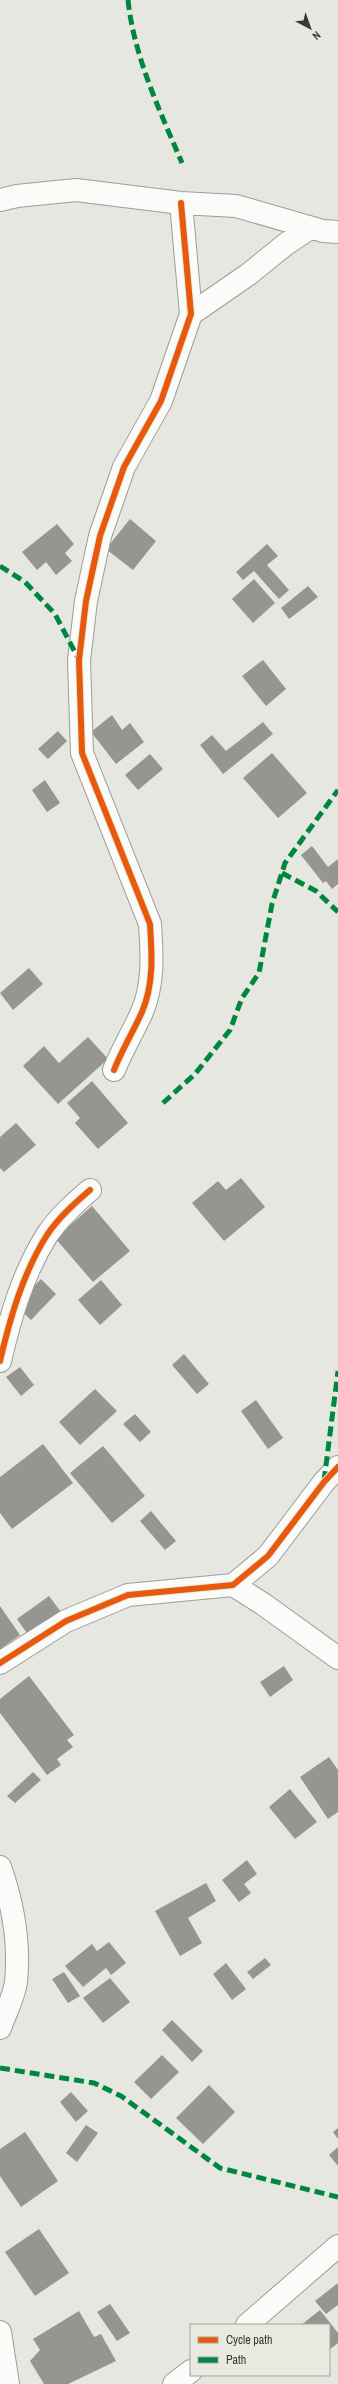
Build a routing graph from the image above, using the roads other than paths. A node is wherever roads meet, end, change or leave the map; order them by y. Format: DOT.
graph roads {
  1 [pos="0,200"];
  2 [pos="181,203"];
  3 [pos="310,228"];
  4 [pos="338,232"];
  5 [pos="191,314"];
  6 [pos="114,1070"];
  7 [pos="90,1190"];
  8 [pos="0,1361"];
  9 [pos="338,1467"];
  10 [pos="233,1586"];
  11 [pos="338,1658"];
  12 [pos="0,1663"];
  13 [pos="0,1867"];
  14 [pos="0,2028"];
  15 [pos="338,2246"];
  16 [pos="248,2324"];
  17 [pos="0,2332"];
  18 [pos="190,2372"];
  19 [pos="8,2384"];
  20 [pos="174,2384"];
  1 -- 2 [label="street"];
  2 -- 3 [label="street"];
  2 -- 5 [label="street"];
  3 -- 4 [label="street"];
  3 -- 5 [label="street"];
  5 -- 6 [label="street"];
  7 -- 8 [label="street"];
  9 -- 10 [label="street"];
  10 -- 11 [label="street"];
  10 -- 12 [label="street"];
  13 -- 14 [label="street"];
  15 -- 16 [label="street"];
  17 -- 19 [label="street"];
  18 -- 20 [label="street"];
}
